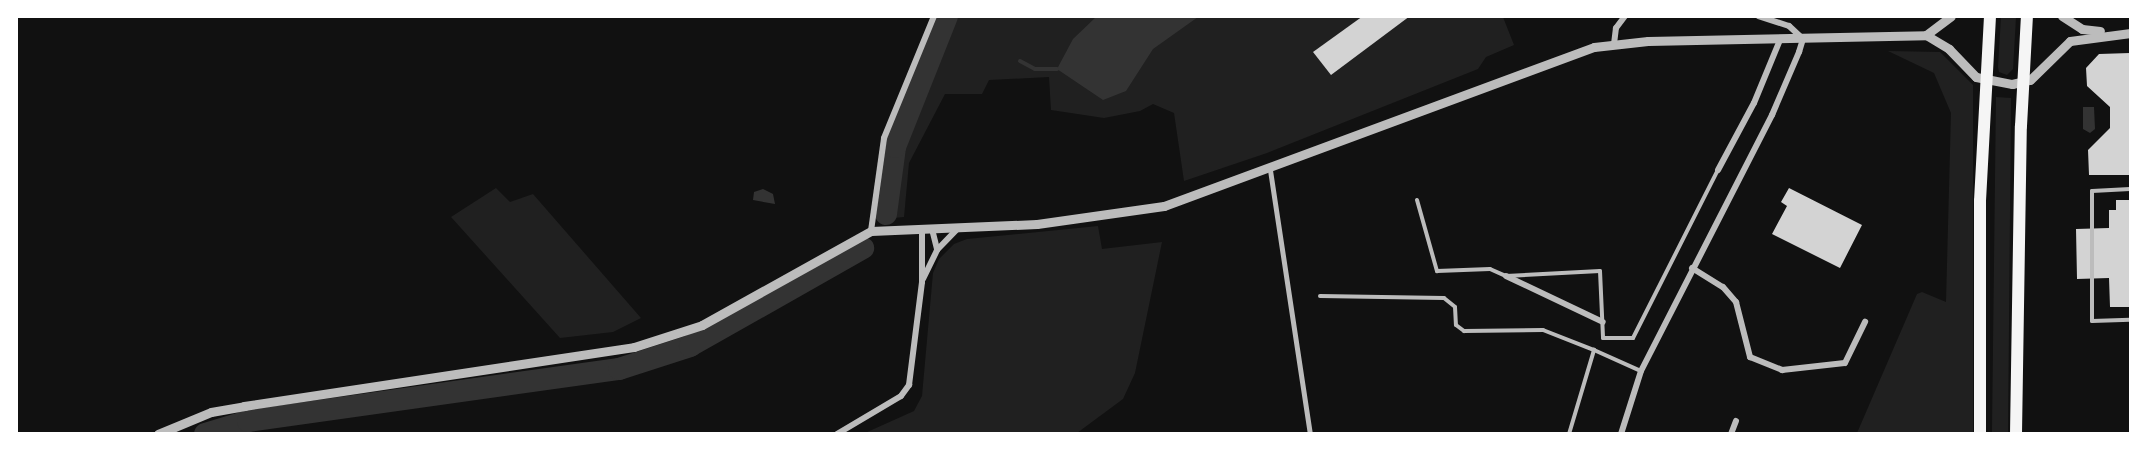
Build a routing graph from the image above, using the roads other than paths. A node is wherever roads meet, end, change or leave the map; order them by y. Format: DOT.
graph roads {
  1 [pos="934,16"];
  2 [pos="1625,16"];
  3 [pos="1759,16"];
  4 [pos="1951,16"];
  5 [pos="1990,16"];
  6 [pos="2026,16"];
  7 [pos="2062,16"];
  8 [pos="2114,33"];
  9 [pos="2130,33"];
  10 [pos="1926,35"];
  11 [pos="1803,39"];
  12 [pos="1780,40"];
  13 [pos="1614,44"];
  14 [pos="1986,81"];
  15 [pos="2022,83"];
  16 [pos="1270,170"];
  17 [pos="1718,170"];
  18 [pos="2130,189"];
  19 [pos="1417,200"];
  20 [pos="958,228"];
  21 [pos="927,229"];
  22 [pos="871,231"];
  23 [pos="937,249"];
  24 [pos="1692,268"];
  25 [pos="1506,276"];
  26 [pos="922,282"];
  27 [pos="1320,296"];
  28 [pos="2130,320"];
  29 [pos="1603,322"];
  30 [pos="1865,322"];
  31 [pos="1593,350"];
  32 [pos="1641,371"];
  33 [pos="1736,421"];
  34 [pos="158,434"];
  35 [pos="837,434"];
  36 [pos="1310,434"];
  37 [pos="1569,434"];
  38 [pos="1621,434"];
  39 [pos="1731,434"];
  40 [pos="1980,434"];
  41 [pos="2016,434"];
  1 -- 22 [label="street"];
  2 -- 13 [label="street"];
  3 -- 11 [label="street"];
  4 -- 10 [label="street"];
  5 -- 14 [label="highway"];
  6 -- 15 [label="highway"];
  7 -- 8 [label="street"];
  8 -- 9 [label="street"];
  8 -- 15 [label="street"];
  10 -- 11 [label="street"];
  10 -- 14 [label="street"];
  11 -- 12 [label="street"];
  11 -- 24 [label="street"];
  12 -- 13 [label="street"];
  12 -- 17 [label="street"];
  13 -- 16 [label="street"];
  14 -- 15 [label="street"];
  14 -- 40 [label="highway"];
  15 -- 41 [label="highway"];
  16 -- 20 [label="street"];
  16 -- 36 [label="street"];
  17 -- 29 [label="lane"];
  18 -- 28 [label="lane"];
  19 -- 25 [label="lane"];
  20 -- 21 [label="street"];
  20 -- 23 [label="street"];
  21 -- 22 [label="street"];
  21 -- 23 [label="street"];
  21 -- 26 [label="street"];
  22 -- 34 [label="street"];
  23 -- 26 [label="street"];
  24 -- 30 [label="street"];
  24 -- 32 [label="street"];
  25 -- 29 [label="street"];
  25 -- 29 [label="lane"];
  26 -- 35 [label="street"];
  27 -- 31 [label="lane"];
  31 -- 32 [label="lane"];
  31 -- 37 [label="lane"];
  32 -- 38 [label="street"];
  33 -- 39 [label="street"];
}
